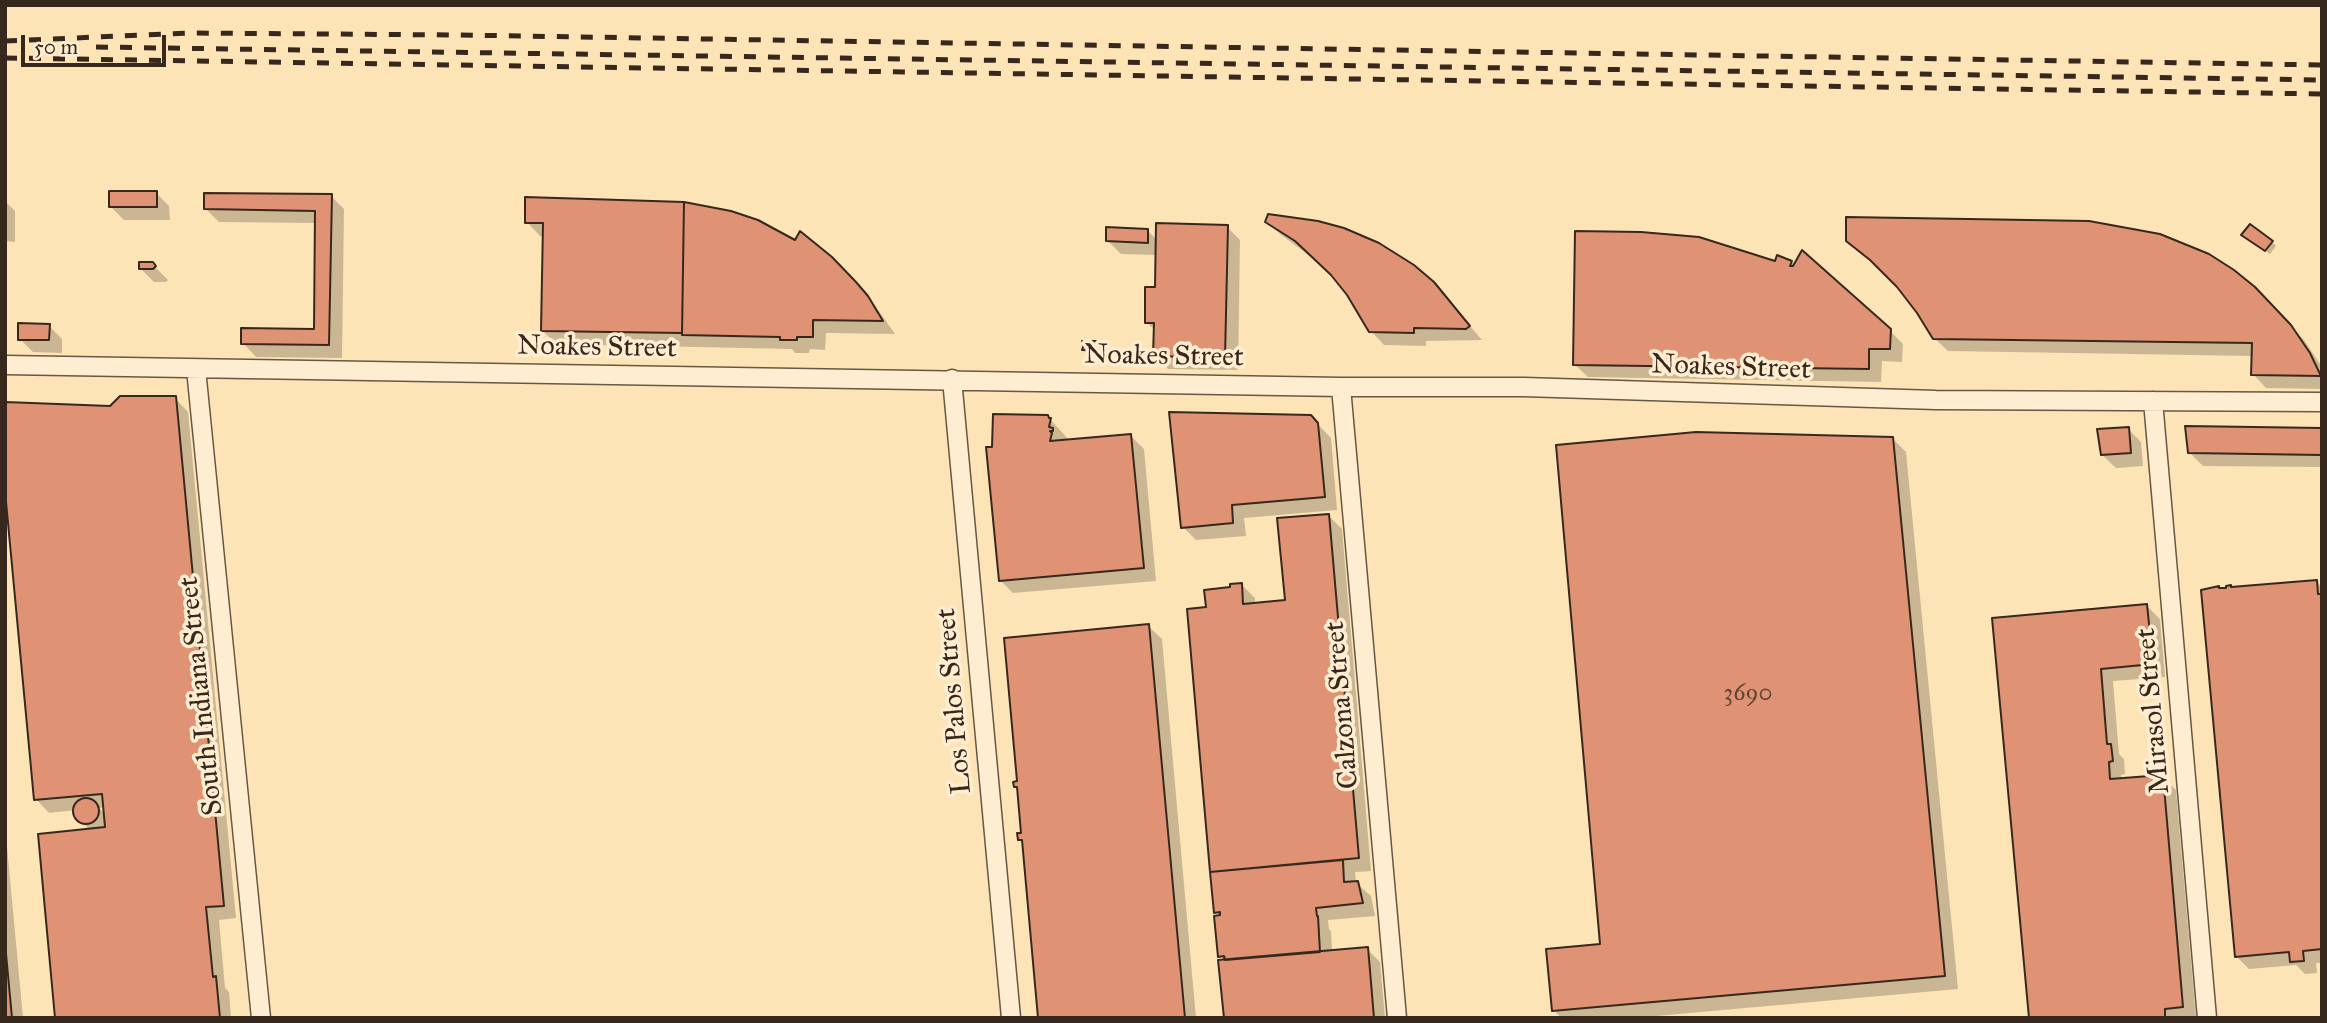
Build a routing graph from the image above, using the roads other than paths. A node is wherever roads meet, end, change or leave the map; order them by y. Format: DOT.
graph roads {
  1 [pos="5,365"];
  2 [pos="196,369"];
  3 [pos="952,379"];
  4 [pos="1341,387"];
  5 [pos="2153,401"];
  6 [pos="2322,402"];
  7 [pos="261,1018"];
  8 [pos="1010,1018"];
  9 [pos="1397,1018"];
  10 [pos="2207,1018"];
  1 -- 2 [label="street, Noakes Street"];
  2 -- 3 [label="street, Noakes Street"];
  2 -- 7 [label="street, South Indiana Street"];
  3 -- 4 [label="street, Noakes Street"];
  3 -- 8 [label="street, Los Palos Street"];
  4 -- 5 [label="street, Noakes Street"];
  4 -- 9 [label="street, Calzona Street"];
  5 -- 6 [label="street, Noakes Street"];
  5 -- 10 [label="street, Mirasol Street"];
}
